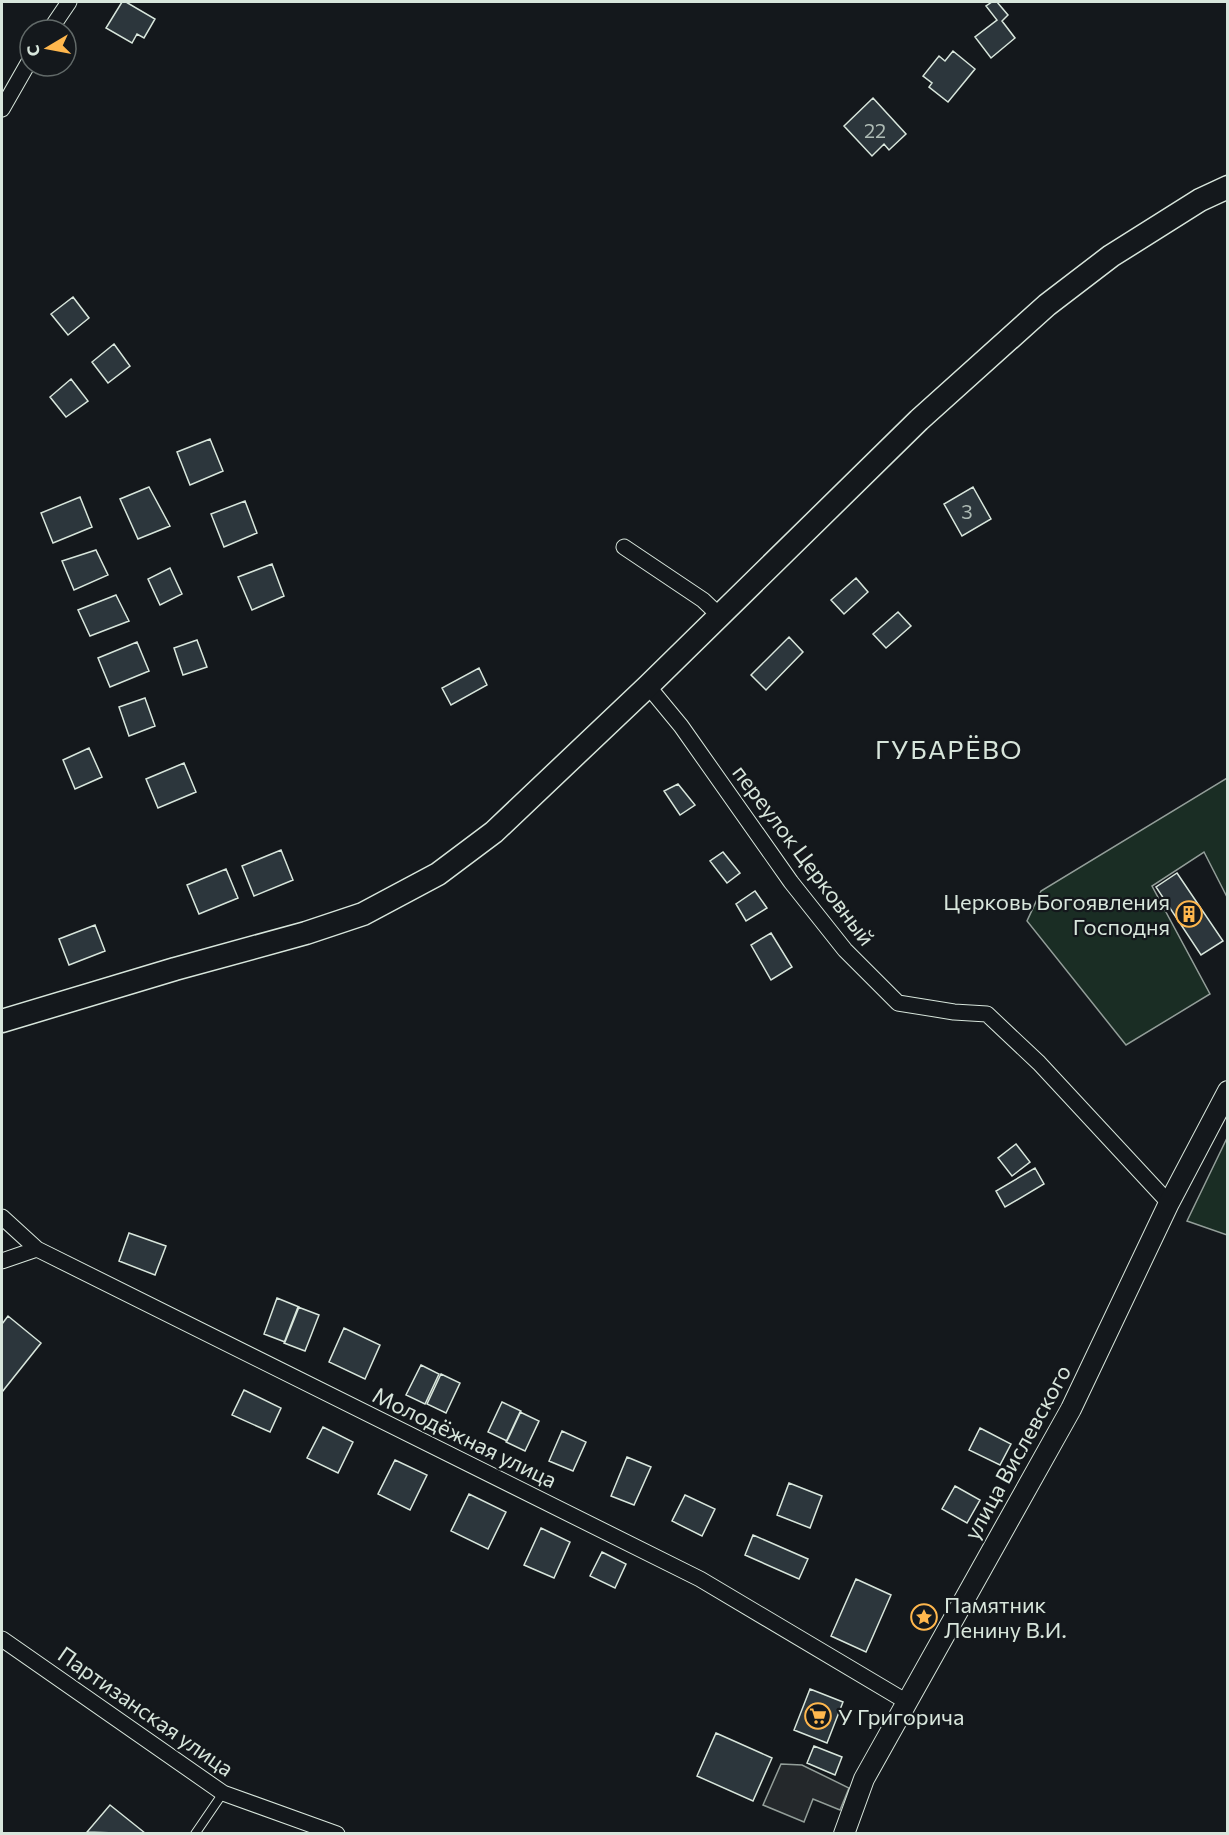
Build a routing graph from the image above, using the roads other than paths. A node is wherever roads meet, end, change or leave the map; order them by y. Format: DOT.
graph roads {
  1 [pos="69,2"];
  2 [pos="58,18"];
  3 [pos="20,78"];
  4 [pos="2,109"];
  5 [pos="1227,187"];
  6 [pos="624,547"];
  7 [pos="720,616"];
  8 [pos="648,686"];
  9 [pos="2,1021"];
  10 [pos="1227,1091"];
  11 [pos="1169,1203"];
  12 [pos="2,1217"];
  13 [pos="37,1249"];
  14 [pos="2,1261"];
  15 [pos="2,1639"];
  16 [pos="907,1702"];
  17 [pos="223,1793"];
  18 [pos="304,1827"];
  19 [pos="195,1833"];
  20 [pos="338,1833"];
  21 [pos="844,1833"];
  1 -- 2 [label="street"];
  3 -- 4 [label="street"];
  5 -- 7 [label="main road"];
  6 -- 7 [label="street"];
  7 -- 8 [label="main road"];
  8 -- 9 [label="main road"];
  8 -- 11 [label="street, переулок Церковный"];
  10 -- 11 [label="street, улица Вислевского"];
  11 -- 16 [label="street, улица Вислевского"];
  12 -- 13 [label="street, Молодёжная улица"];
  13 -- 14 [label="street"];
  13 -- 16 [label="street, Молодёжная улица"];
  15 -- 17 [label="street, Партизанская улица"];
  16 -- 21 [label="street, улица Вислевского"];
  17 -- 18 [label="street, Партизанская улица"];
  17 -- 19 [label="lane"];
  18 -- 20 [label="street, Партизанская улица"];
}
